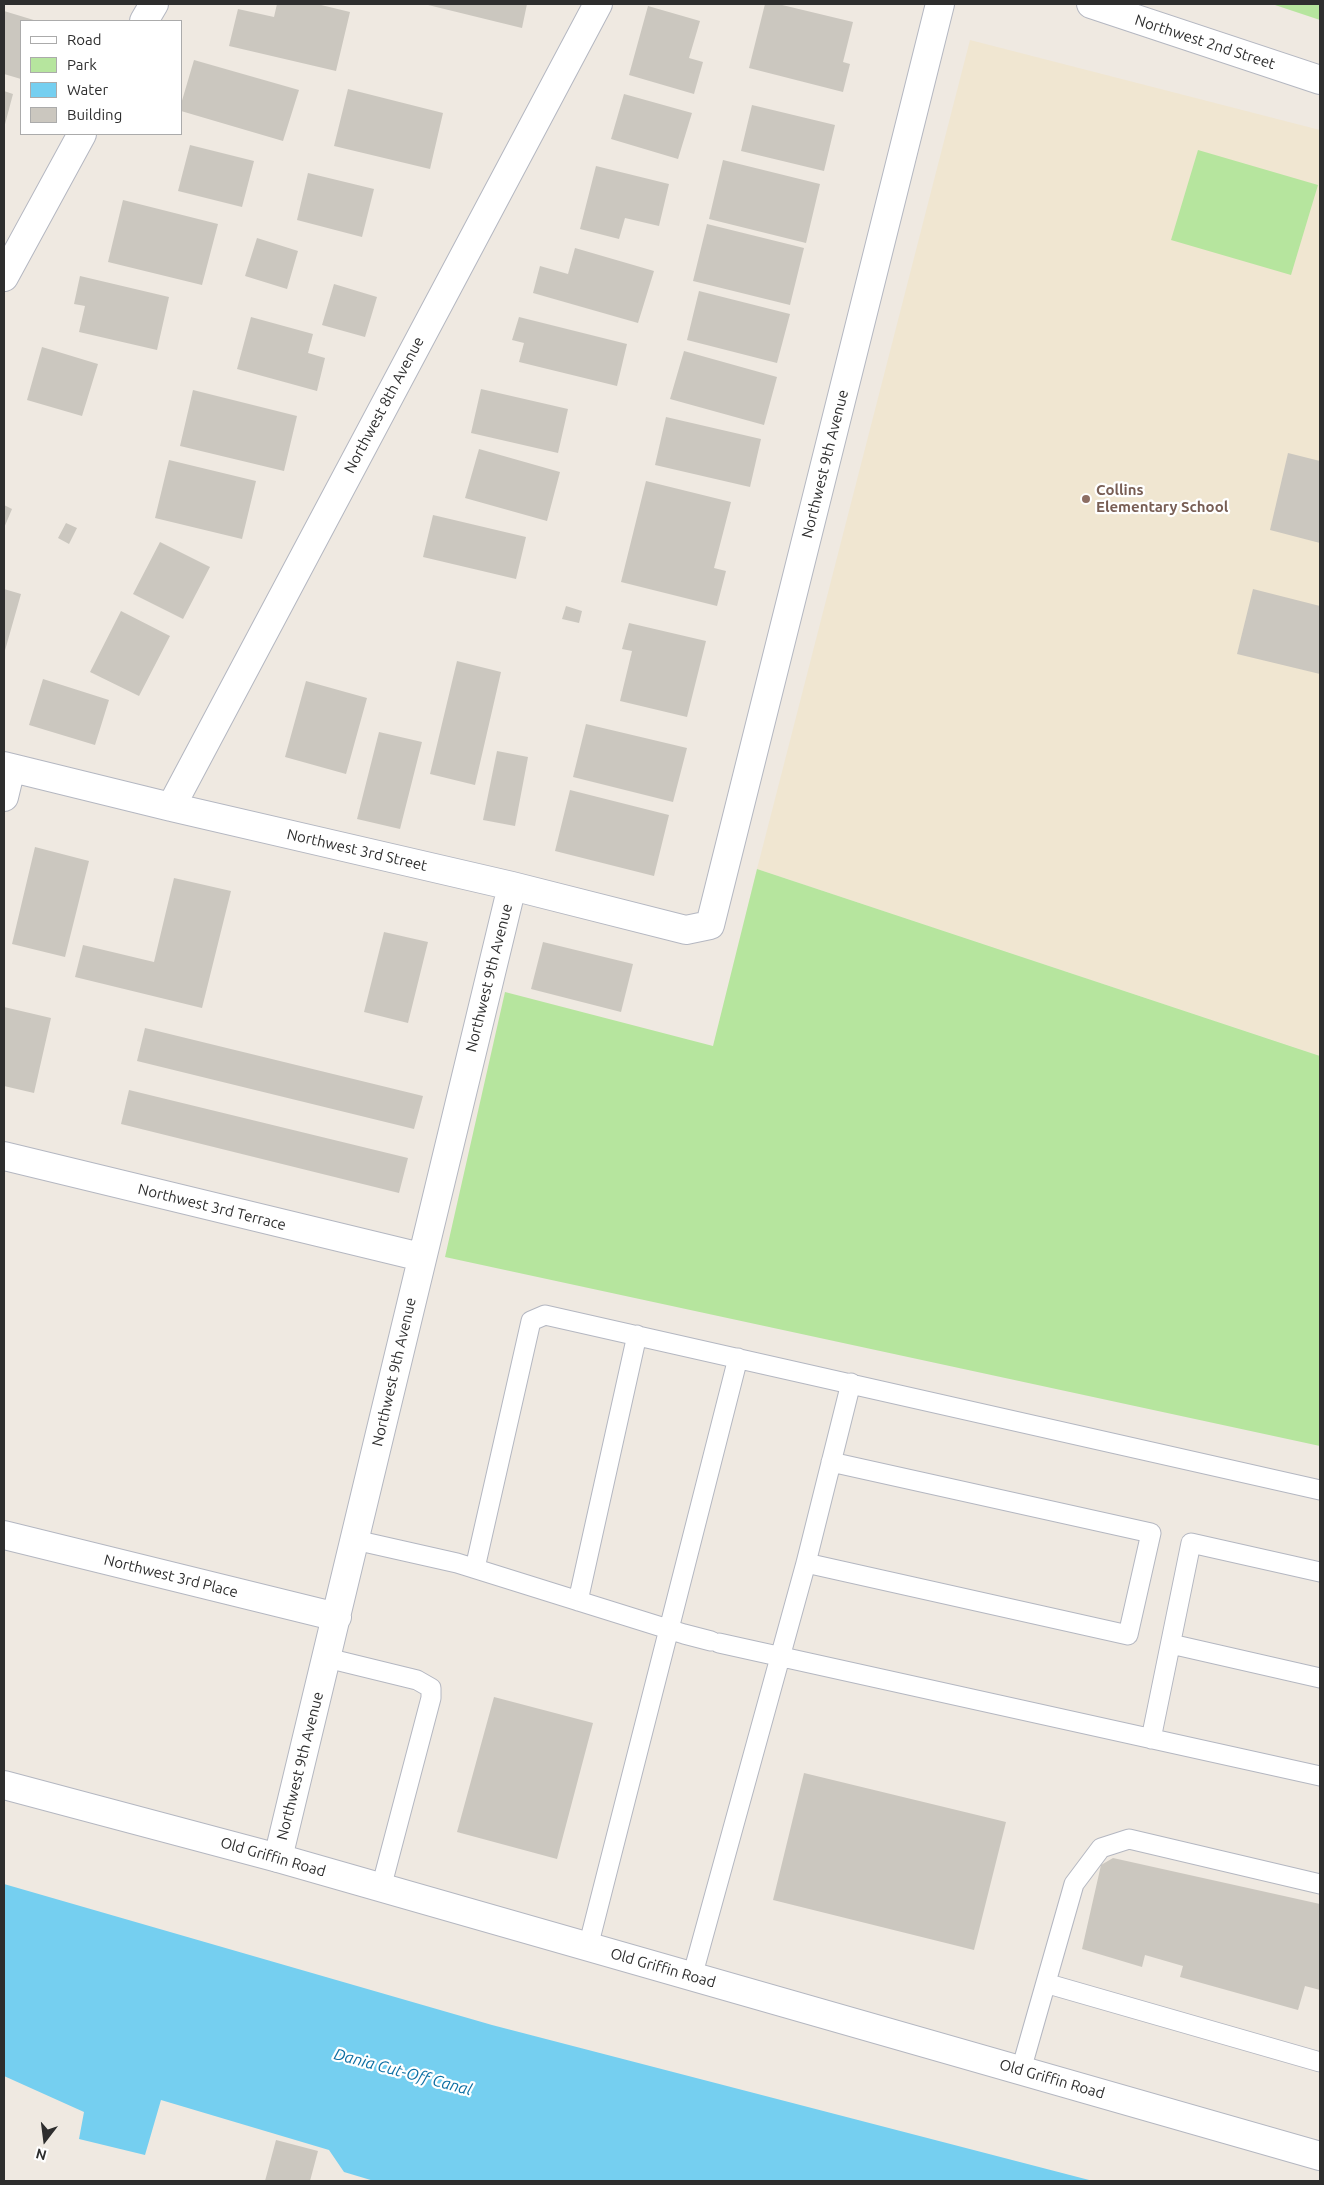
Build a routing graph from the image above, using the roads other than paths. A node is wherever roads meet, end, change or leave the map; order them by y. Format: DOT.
graph roads {
  1 [pos="154,4"];
  2 [pos="598,4"];
  3 [pos="940,4"];
  4 [pos="1091,4"];
  5 [pos="145,20"];
  6 [pos="1320,80"];
  7 [pos="81,135"];
  8 [pos="4,277"];
  9 [pos="7,767"];
  10 [pos="4,797"];
  11 [pos="171,807"];
  12 [pos="512,886"];
  13 [pos="710,925"];
  14 [pos="4,1156"];
  15 [pos="421,1257"];
  16 [pos="637,1335"];
  17 [pos="738,1358"];
  18 [pos="852,1383"];
  19 [pos="831,1462"];
  20 [pos="1320,1490"];
  21 [pos="4,1535"];
  22 [pos="355,1540"];
  23 [pos="806,1563"];
  24 [pos="475,1568"];
  25 [pos="1320,1572"];
  26 [pos="578,1601"];
  27 [pos="338,1617"];
  28 [pos="669,1630"];
  29 [pos="1171,1644"];
  30 [pos="781,1657"];
  31 [pos="327,1658"];
  32 [pos="1320,1678"];
  33 [pos="1151,1739"];
  34 [pos="1320,1776"];
  35 [pos="4,1785"];
  36 [pos="278,1858"];
  37 [pos="1320,1884"];
  38 [pos="381,1888"];
  39 [pos="588,1947"];
  40 [pos="692,1977"];
  41 [pos="1045,1986"];
  42 [pos="1320,2062"];
  43 [pos="1020,2070"];
  44 [pos="1320,2156"];
  1 -- 5 [label="street"];
  2 -- 11 [label="street, Northwest 8th Avenue"];
  3 -- 13 [label="street, Northwest 9th Avenue"];
  4 -- 6 [label="street, Northwest 2nd Street"];
  7 -- 8 [label="street"];
  9 -- 10 [label="street"];
  9 -- 11 [label="street, Northwest 3rd Street"];
  11 -- 12 [label="street, Northwest 3rd Street"];
  12 -- 13 [label="street, Northwest 3rd Street"];
  12 -- 15 [label="street, Northwest 9th Avenue"];
  14 -- 15 [label="street, Northwest 3rd Terrace"];
  15 -- 22 [label="street, Northwest 9th Avenue"];
  16 -- 17 [label="lane"];
  16 -- 24 [label="lane"];
  16 -- 26 [label="lane"];
  17 -- 18 [label="lane"];
  17 -- 28 [label="lane"];
  18 -- 19 [label="lane"];
  18 -- 20 [label="lane"];
  19 -- 23 [label="lane"];
  19 -- 23 [label="lane"];
  21 -- 27 [label="street, Northwest 3rd Place"];
  22 -- 24 [label="lane"];
  22 -- 27 [label="street, Northwest 9th Avenue"];
  23 -- 30 [label="lane"];
  24 -- 26 [label="lane"];
  25 -- 29 [label="lane"];
  26 -- 28 [label="lane"];
  27 -- 31 [label="street, Northwest 9th Avenue"];
  28 -- 30 [label="lane"];
  28 -- 39 [label="lane"];
  29 -- 32 [label="lane"];
  29 -- 33 [label="lane"];
  30 -- 33 [label="lane"];
  30 -- 40 [label="lane"];
  31 -- 36 [label="street, Northwest 9th Avenue"];
  31 -- 38 [label="lane"];
  33 -- 34 [label="lane"];
  35 -- 36 [label="street, Old Griffin Road"];
  36 -- 38 [label="street, Old Griffin Road"];
  37 -- 41 [label="lane"];
  38 -- 39 [label="street, Old Griffin Road"];
  39 -- 40 [label="street, Old Griffin Road"];
  40 -- 43 [label="street, Old Griffin Road"];
  41 -- 42 [label="lane"];
  41 -- 43 [label="lane"];
  43 -- 44 [label="street, Old Griffin Road"];
}
